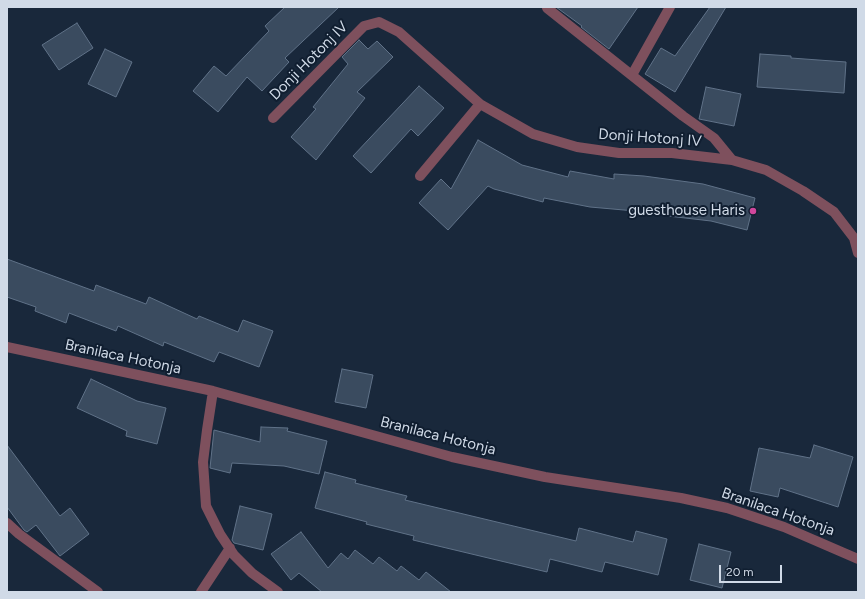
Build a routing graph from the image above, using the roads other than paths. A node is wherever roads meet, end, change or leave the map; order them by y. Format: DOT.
graph roads {
  1 [pos="670,7"];
  2 [pos="547,8"];
  3 [pos="632,75"];
  4 [pos="480,104"];
  5 [pos="273,118"];
  6 [pos="732,160"];
  7 [pos="420,176"];
  8 [pos="858,253"];
  9 [pos="7,347"];
  10 [pos="213,391"];
  11 [pos="7,523"];
  12 [pos="230,548"];
  13 [pos="858,559"];
  14 [pos="98,592"];
  15 [pos="201,592"];
  16 [pos="278,592"];
  1 -- 3 [label="street"];
  2 -- 3 [label="street, Donji Hotonj IV"];
  3 -- 6 [label="street, Donji Hotonj IV"];
  4 -- 5 [label="street, Donji Hotonj IV"];
  4 -- 6 [label="street, Donji Hotonj IV"];
  4 -- 7 [label="street"];
  6 -- 8 [label="street, Donji Hotonj IV"];
  9 -- 10 [label="street, Branilaca Hotonja"];
  10 -- 12 [label="street"];
  10 -- 13 [label="street, Branilaca Hotonja"];
  11 -- 14 [label="street"];
  12 -- 15 [label="street"];
  12 -- 16 [label="street"];
}
